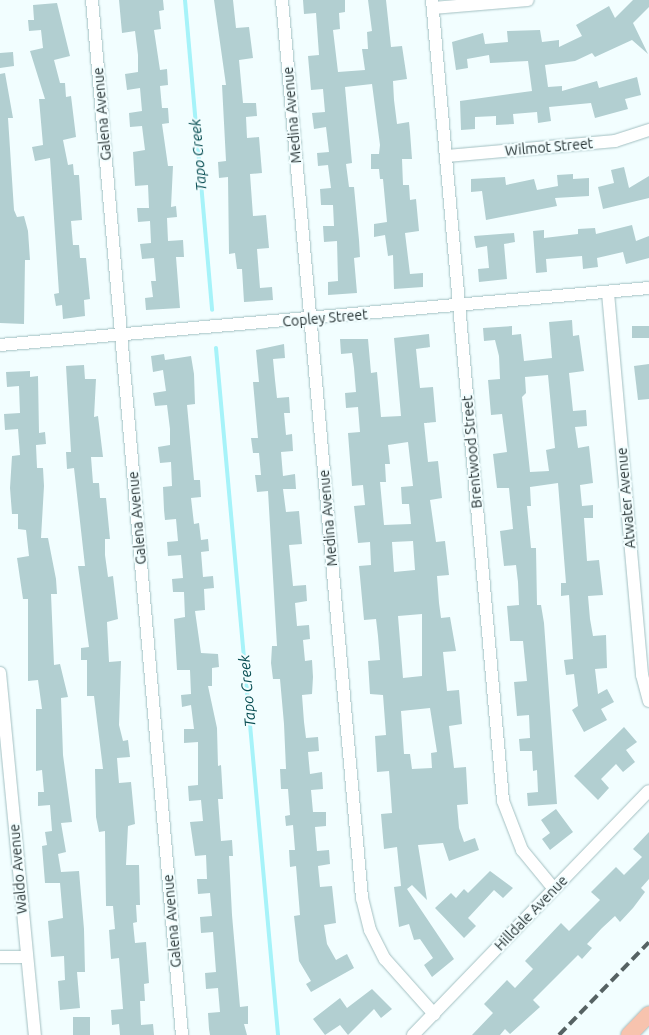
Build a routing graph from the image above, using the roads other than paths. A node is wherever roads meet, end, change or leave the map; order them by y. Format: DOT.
graph roads {
  1 [pos="92,0"];
  2 [pos="282,0"];
  3 [pos="528,0"];
  4 [pos="433,4"];
  5 [pos="649,130"];
  6 [pos="447,156"];
  7 [pos="649,288"];
  8 [pos="608,293"];
  9 [pos="459,306"];
  10 [pos="310,319"];
  11 [pos="121,336"];
  12 [pos="0,345"];
  13 [pos="0,673"];
  14 [pos="649,701"];
  15 [pos="649,791"];
  16 [pos="6,806"];
  17 [pos="554,889"];
  18 [pos="0,957"];
  19 [pos="26,957"];
  20 [pos="434,1014"];
  21 [pos="649,1014"];
  22 [pos="35,1035"];
  23 [pos="182,1035"];
  24 [pos="413,1035"];
  25 [pos="628,1035"];
  1 -- 11 [label="street, Galena Avenue"];
  2 -- 10 [label="street, Medina Avenue"];
  3 -- 4 [label="street"];
  4 -- 6 [label="street, Brentwood Street"];
  5 -- 6 [label="street, Wilmot Street"];
  6 -- 9 [label="street, Brentwood Street"];
  7 -- 8 [label="street, Copley Street"];
  8 -- 9 [label="street, Copley Street"];
  8 -- 14 [label="street, Atwater Avenue"];
  9 -- 10 [label="street, Copley Street"];
  9 -- 17 [label="street, Brentwood Street"];
  10 -- 11 [label="street, Copley Street"];
  10 -- 20 [label="street, Medina Avenue"];
  11 -- 12 [label="street, Copley Street"];
  11 -- 23 [label="street, Galena Avenue"];
  13 -- 16 [label="street, Waldo Avenue"];
  15 -- 17 [label="street, Hilldale Avenue"];
  16 -- 19 [label="street, Waldo Avenue"];
  17 -- 20 [label="street, Hilldale Avenue"];
  18 -- 19 [label="street"];
  19 -- 22 [label="street, Waldo Avenue"];
  20 -- 24 [label="street, Hilldale Avenue"];
  21 -- 25 [label="main road"];
}
